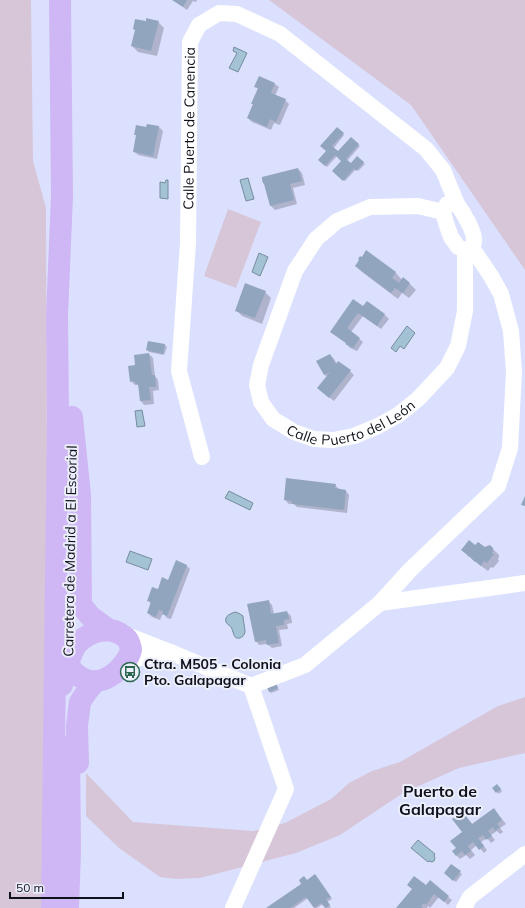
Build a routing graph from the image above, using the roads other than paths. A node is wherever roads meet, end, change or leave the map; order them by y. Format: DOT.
graph roads {
  1 [pos="60,0"];
  2 [pos="449,207"];
  3 [pos="469,249"];
  4 [pos="491,276"];
  5 [pos="465,283"];
  6 [pos="65,417"];
  7 [pos="202,457"];
  8 [pos="525,583"];
  9 [pos="380,603"];
  10 [pos="114,631"];
  11 [pos="170,652"];
  12 [pos="126,661"];
  13 [pos="68,663"];
  14 [pos="95,682"];
  15 [pos="251,686"];
  16 [pos="525,854"];
  17 [pos="61,855"];
  18 [pos="52,908"];
  19 [pos="68,908"];
  20 [pos="233,908"];
  21 [pos="464,908"];
  1 -- 6 [label="highway, Carretera de Madrid a El Escorial"];
  2 -- 3 [label="street"];
  2 -- 3 [label="street, Calle Puerto del León"];
  2 -- 5 [label="street, Calle Puerto del León"];
  2 -- 7 [label="street, Calle Puerto de Canencia"];
  3 -- 4 [label="street"];
  3 -- 5 [label="street, Calle Puerto del León"];
  4 -- 5 [label="street"];
  4 -- 9 [label="street"];
  6 -- 10 [label="highway"];
  6 -- 13 [label="highway, Carretera de Madrid a El Escorial"];
  6 -- 17 [label="highway, Carretera de Madrid a El Escorial"];
  8 -- 9 [label="street"];
  9 -- 15 [label="street"];
  10 -- 11 [label="street"];
  10 -- 12 [label="highway"];
  10 -- 13 [label="highway"];
  11 -- 12 [label="street"];
  11 -- 15 [label="street"];
  12 -- 14 [label="highway"];
  13 -- 14 [label="highway"];
  13 -- 17 [label="highway"];
  14 -- 17 [label="highway"];
  15 -- 20 [label="street"];
  16 -- 21 [label="street"];
  17 -- 18 [label="highway, Carretera de Madrid a El Escorial"];
  17 -- 19 [label="highway, Carretera de Madrid a El Escorial"];
}
